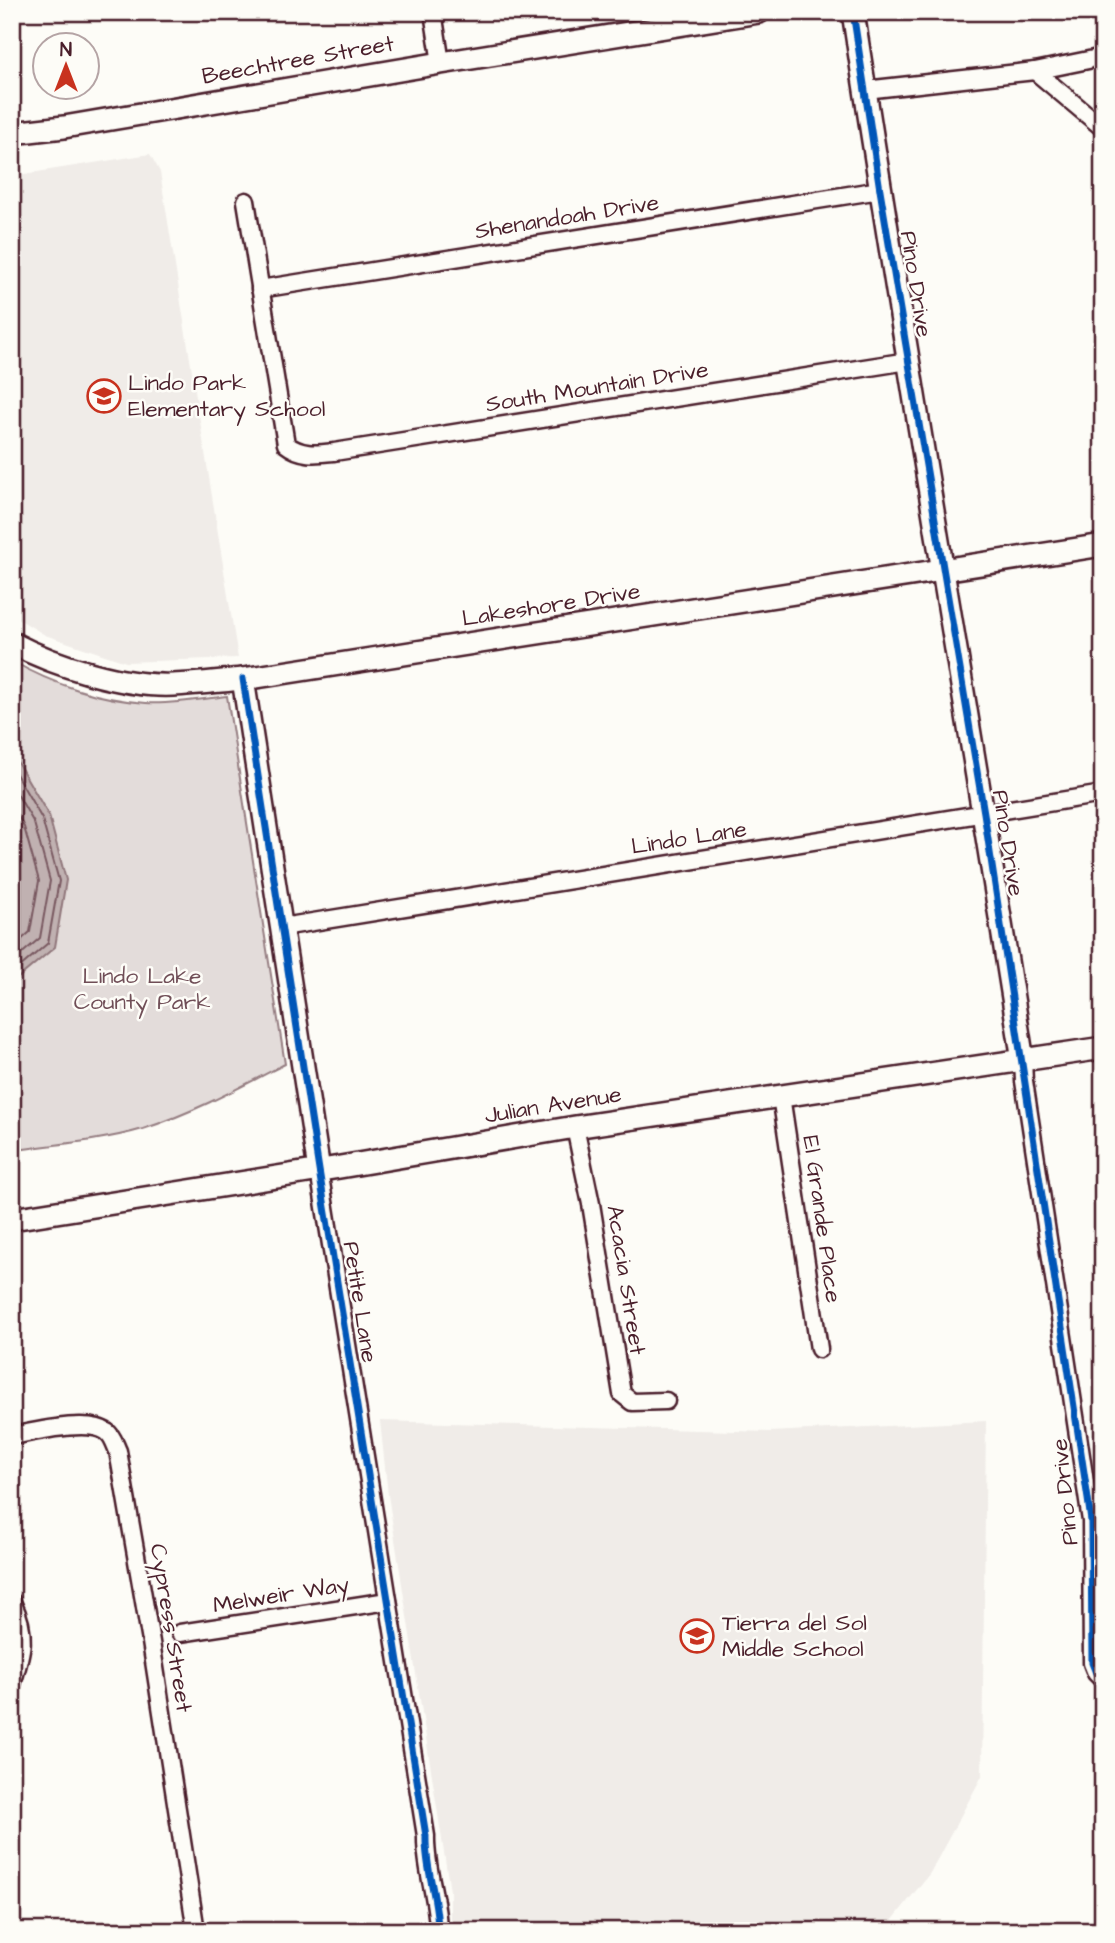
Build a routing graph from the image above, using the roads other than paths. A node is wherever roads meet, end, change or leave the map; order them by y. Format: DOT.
graph roads {
  1 [pos="433,12"];
  2 [pos="759,12"];
  3 [pos="853,12"];
  4 [pos="1103,57"];
  5 [pos="441,63"];
  6 [pos="1035,71"];
  7 [pos="865,89"];
  8 [pos="1103,128"];
  9 [pos="12,133"];
  10 [pos="880,190"];
  11 [pos="246,201"];
  12 [pos="260,289"];
  13 [pos="908,361"];
  14 [pos="1103,544"];
  15 [pos="944,570"];
  16 [pos="12,643"];
  17 [pos="243,679"];
  18 [pos="1103,794"];
  19 [pos="984,813"];
  20 [pos="282,927"];
  21 [pos="1103,1048"];
  22 [pos="1023,1061"];
  23 [pos="781,1096"];
  24 [pos="575,1127"];
  25 [pos="319,1170"];
  26 [pos="12,1219"];
  27 [pos="819,1349"];
  28 [pos="666,1401"];
  29 [pos="12,1436"];
  30 [pos="1097,1522"];
  31 [pos="388,1601"];
  32 [pos="12,1602"];
  33 [pos="180,1633"];
  34 [pos="1103,1680"];
  35 [pos="12,1684"];
  36 [pos="196,1931"];
  37 [pos="438,1931"];
  1 -- 5 [label="street"];
  2 -- 5 [label="street, Beechtree Street"];
  3 -- 7 [label="street, Pino Drive"];
  4 -- 6 [label="street"];
  5 -- 9 [label="street, Beechtree Street"];
  6 -- 7 [label="street"];
  6 -- 8 [label="street"];
  7 -- 10 [label="street, Pino Drive"];
  10 -- 12 [label="street, Shenandoah Drive"];
  10 -- 13 [label="street, Pino Drive"];
  11 -- 12 [label="street"];
  12 -- 13 [label="street, South Mountain Drive"];
  13 -- 15 [label="street, Pino Drive"];
  14 -- 15 [label="street, Lakeshore Drive"];
  15 -- 17 [label="street, Lakeshore Drive"];
  15 -- 19 [label="street, Pino Drive"];
  16 -- 17 [label="street, Lakeshore Drive"];
  17 -- 20 [label="street, Petite Lane"];
  18 -- 19 [label="street, Lindo Lane"];
  19 -- 20 [label="street, Lindo Lane"];
  19 -- 22 [label="street, Pino Drive"];
  20 -- 25 [label="street, Petite Lane"];
  21 -- 22 [label="street, Julian Avenue"];
  22 -- 23 [label="street, Julian Avenue"];
  22 -- 30 [label="street, Pino Drive"];
  23 -- 24 [label="street, Julian Avenue"];
  23 -- 27 [label="street, El Grande Place"];
  24 -- 25 [label="street, Julian Avenue"];
  24 -- 28 [label="street, Acacia Street"];
  25 -- 26 [label="street, Julian Avenue"];
  25 -- 31 [label="street, Petite Lane"];
  29 -- 36 [label="street, Cypress Street"];
  30 -- 34 [label="street, Pino Drive"];
  31 -- 33 [label="street, Melweir Way"];
  31 -- 37 [label="street, Petite Lane"];
  32 -- 35 [label="street"];
}
